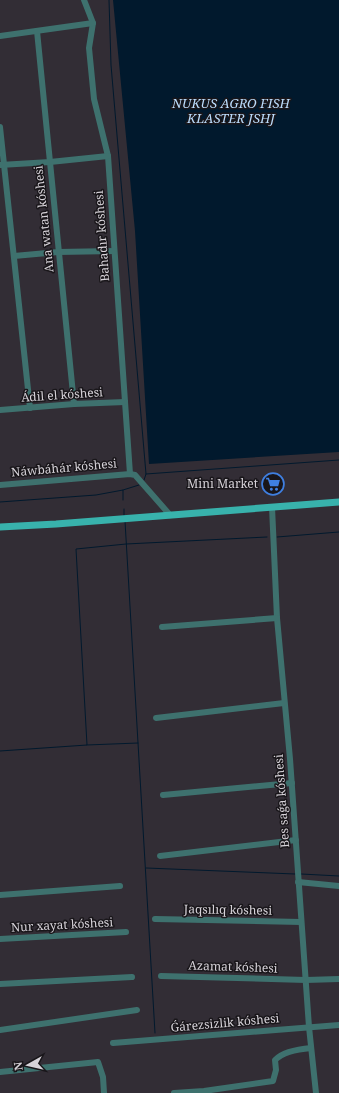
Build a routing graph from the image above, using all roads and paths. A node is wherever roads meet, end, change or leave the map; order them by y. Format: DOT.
graph roads {
  1 [pos="84,0"];
  2 [pos="92,23"];
  3 [pos="37,31"];
  4 [pos="0,36"];
  5 [pos="0,127"];
  6 [pos="108,156"];
  7 [pos="50,162"];
  8 [pos="2,165"];
  9 [pos="114,251"];
  10 [pos="58,252"];
  11 [pos="14,256"];
  12 [pos="125,402"];
  13 [pos="74,404"];
  14 [pos="30,408"];
  15 [pos="0,410"];
  16 [pos="130,474"];
  17 [pos="0,485"];
  18 [pos="339,502"];
  19 [pos="272,507"];
  20 [pos="170,515"];
  21 [pos="0,527"];
  22 [pos="277,618"];
  23 [pos="162,627"];
  24 [pos="284,703"];
  25 [pos="156,718"];
  26 [pos="292,783"];
  27 [pos="163,795"];
  28 [pos="296,840"];
  29 [pos="160,856"];
  30 [pos="298,882"];
  31 [pos="120,886"];
  32 [pos="339,886"];
  33 [pos="0,894"];
  34 [pos="155,919"];
  35 [pos="301,922"];
  36 [pos="126,932"];
  37 [pos="0,939"];
  38 [pos="160,976"];
  39 [pos="132,977"];
  40 [pos="339,979"];
  41 [pos="306,980"];
  42 [pos="0,984"];
  43 [pos="137,1010"];
  44 [pos="339,1025"];
  45 [pos="308,1027"];
  46 [pos="0,1030"];
  47 [pos="113,1043"];
  48 [pos="311,1048"];
  49 [pos="0,1072"];
  50 [pos="104,1093"];
  51 [pos="174,1093"];
  52 [pos="316,1093"];
  1 -- 2 [label="street, Bahadır kóshesi"];
  2 -- 3 [label="street"];
  2 -- 6 [label="street, Bahadır kóshesi"];
  3 -- 4 [label="street"];
  3 -- 7 [label="street, Ana watan kóshesi"];
  5 -- 8 [label="street"];
  6 -- 7 [label="street"];
  6 -- 9 [label="street, Bahadır kóshesi"];
  7 -- 8 [label="street"];
  7 -- 10 [label="street, Ana watan kóshesi"];
  8 -- 11 [label="street"];
  9 -- 10 [label="street"];
  9 -- 12 [label="street, Bahadır kóshesi"];
  10 -- 11 [label="street"];
  10 -- 13 [label="street, Ana watan kóshesi"];
  11 -- 14 [label="street"];
  12 -- 13 [label="street, Ádil el kóshesi"];
  12 -- 16 [label="street, Bahadır kóshesi"];
  13 -- 14 [label="street, Ádil el kóshesi"];
  14 -- 15 [label="street, Ádil el kóshesi"];
  16 -- 17 [label="street, Náwbáhár kóshesi"];
  16 -- 20 [label="street"];
  18 -- 19 [label="main road"];
  19 -- 20 [label="main road"];
  19 -- 22 [label="street, Bes saǵa kóshesi"];
  20 -- 21 [label="main road"];
  22 -- 23 [label="street"];
  22 -- 24 [label="street, Bes saǵa kóshesi"];
  24 -- 25 [label="street"];
  24 -- 26 [label="street, Bes saǵa kóshesi"];
  26 -- 27 [label="street"];
  26 -- 28 [label="street, Bes saǵa kóshesi"];
  28 -- 29 [label="street"];
  28 -- 30 [label="street, Bes saǵa kóshesi"];
  30 -- 32 [label="street"];
  30 -- 35 [label="street, Bes saǵa kóshesi"];
  31 -- 33 [label="street"];
  34 -- 35 [label="street, Jaqsılıq kóshesi"];
  35 -- 41 [label="street, Bes saǵa kóshesi"];
  36 -- 37 [label="street, Nur xayat kóshesi"];
  38 -- 41 [label="street, Azamat kóshesi"];
  39 -- 42 [label="street"];
  40 -- 41 [label="street, Azamat kóshesi"];
  41 -- 45 [label="street, Bes saǵa kóshesi"];
  43 -- 46 [label="street"];
  44 -- 45 [label="street, Ǵárezsizlik kóshesi"];
  45 -- 47 [label="street, Ǵárezsizlik kóshesi"];
  45 -- 48 [label="street, Bes saǵa kóshesi"];
  48 -- 51 [label="street"];
  48 -- 52 [label="street, Bes saǵa kóshesi"];
  49 -- 50 [label="street"];
}
